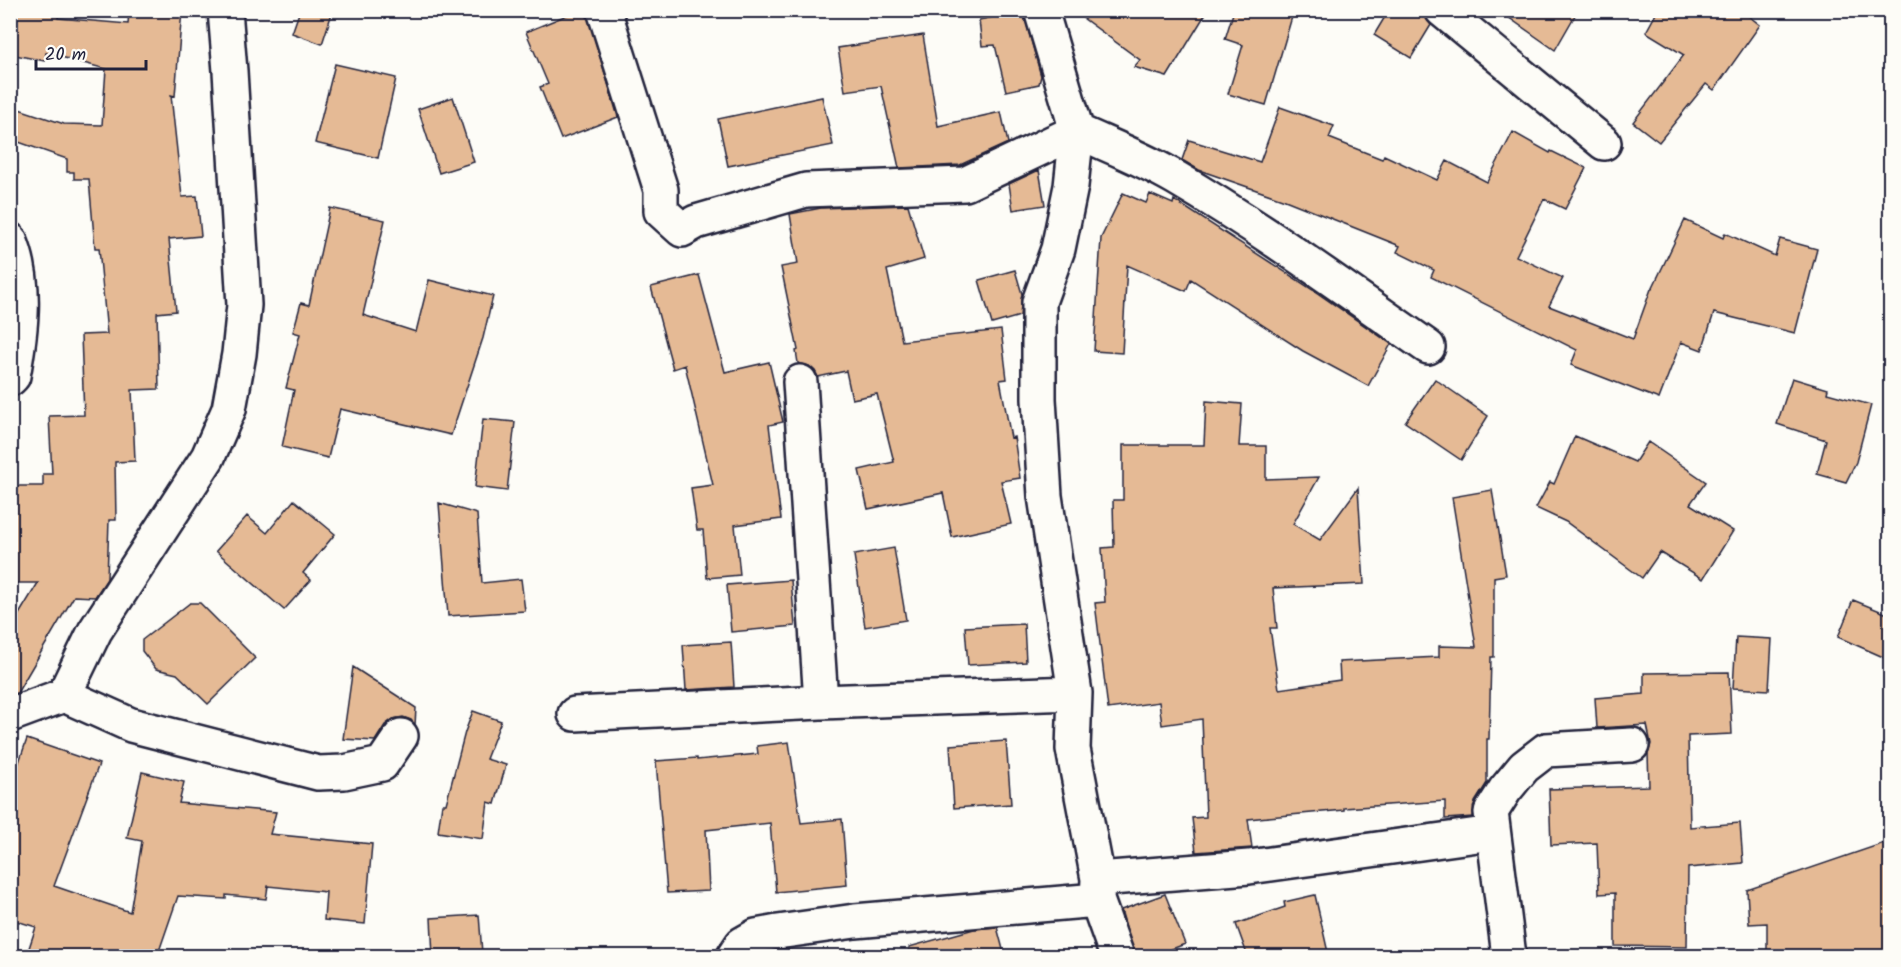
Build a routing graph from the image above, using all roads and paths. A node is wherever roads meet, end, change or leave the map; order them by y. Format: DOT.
graph roads {
  1 [pos="225,10"];
  2 [pos="604,10"];
  3 [pos="1041,10"];
  4 [pos="1442,10"];
  5 [pos="1077,131"];
  6 [pos="1604,143"];
  7 [pos="10,240"];
  8 [pos="1428,347"];
  9 [pos="10,379"];
  10 [pos="800,382"];
  11 [pos="1075,693"];
  12 [pos="64,695"];
  13 [pos="821,702"];
  14 [pos="575,714"];
  15 [pos="10,715"];
  16 [pos="401,736"];
  17 [pos="1632,746"];
  18 [pos="1492,833"];
  19 [pos="1097,889"];
  20 [pos="734,957"];
  21 [pos="1117,957"];
  22 [pos="1509,957"];
  1 -- 12 [label="street"];
  2 -- 5 [label="street"];
  3 -- 5 [label="street"];
  4 -- 6 [label="street"];
  5 -- 8 [label="street"];
  5 -- 11 [label="street"];
  7 -- 9 [label="street"];
  10 -- 13 [label="street"];
  11 -- 13 [label="street"];
  11 -- 19 [label="street"];
  12 -- 15 [label="street"];
  12 -- 16 [label="street"];
  13 -- 14 [label="street"];
  17 -- 18 [label="street"];
  18 -- 19 [label="street"];
  18 -- 22 [label="street"];
  19 -- 20 [label="street"];
  19 -- 21 [label="street"];
}
